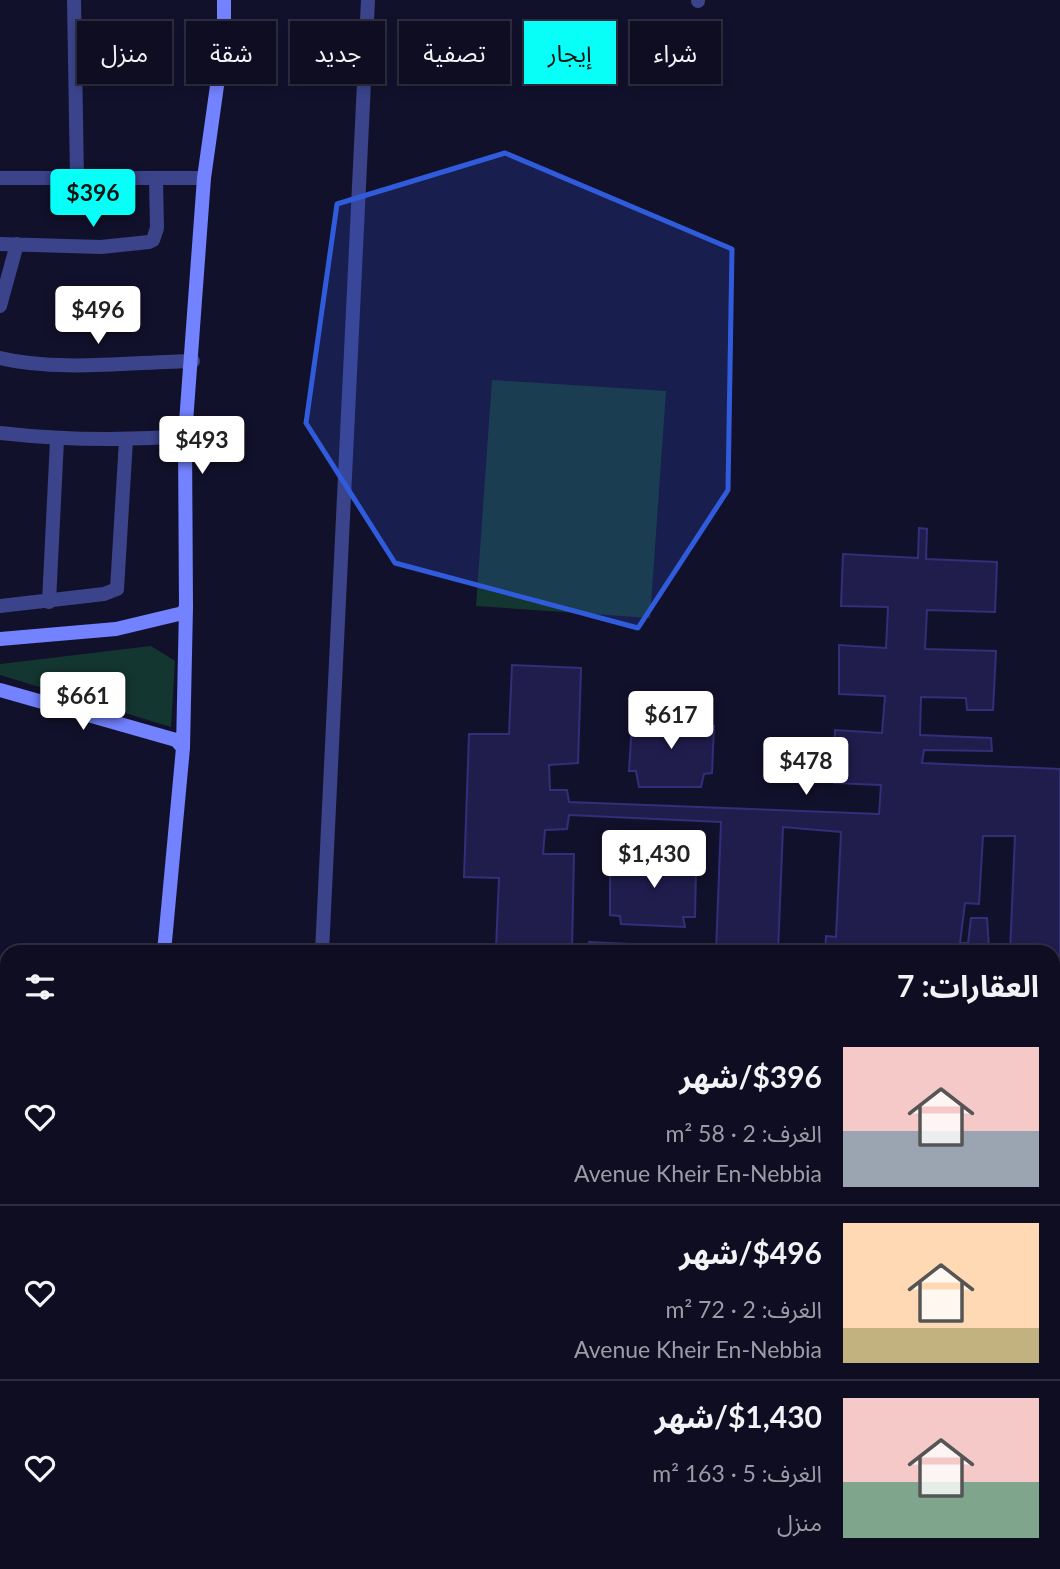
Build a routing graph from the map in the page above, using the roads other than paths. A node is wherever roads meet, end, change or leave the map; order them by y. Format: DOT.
graph roads {
  1 [pos="74,0"];
  2 [pos="224,0"];
  3 [pos="368,0"];
  4 [pos="0,178"];
  5 [pos="77,178"];
  6 [pos="204,178"];
  7 [pos="156,180"];
  8 [pos="0,244"];
  9 [pos="17,244"];
  10 [pos="0,306"];
  11 [pos="0,358"];
  12 [pos="192,361"];
  13 [pos="0,433"];
  14 [pos="185,436"];
  15 [pos="57,440"];
  16 [pos="126,440"];
  17 [pos="48,602"];
  18 [pos="0,606"];
  19 [pos="187,607"];
  20 [pos="0,639"];
  21 [pos="0,690"];
  22 [pos="183,748"];
  23 [pos="165,945"];
  24 [pos="322,945"];
  1 -- 5 [label="street"];
  2 -- 6 [label="main road"];
  3 -- 24 [label="street"];
  4 -- 5 [label="street"];
  5 -- 7 [label="street"];
  6 -- 7 [label="street"];
  6 -- 12 [label="main road"];
  7 -- 9 [label="street"];
  8 -- 9 [label="street"];
  9 -- 10 [label="street"];
  11 -- 12 [label="street"];
  12 -- 14 [label="main road"];
  13 -- 15 [label="street"];
  14 -- 16 [label="street"];
  14 -- 19 [label="main road"];
  15 -- 16 [label="street"];
  15 -- 17 [label="street"];
  16 -- 17 [label="street"];
  17 -- 18 [label="street"];
  19 -- 20 [label="main road"];
  19 -- 22 [label="main road"];
  21 -- 22 [label="main road"];
  22 -- 23 [label="main road"];
}
